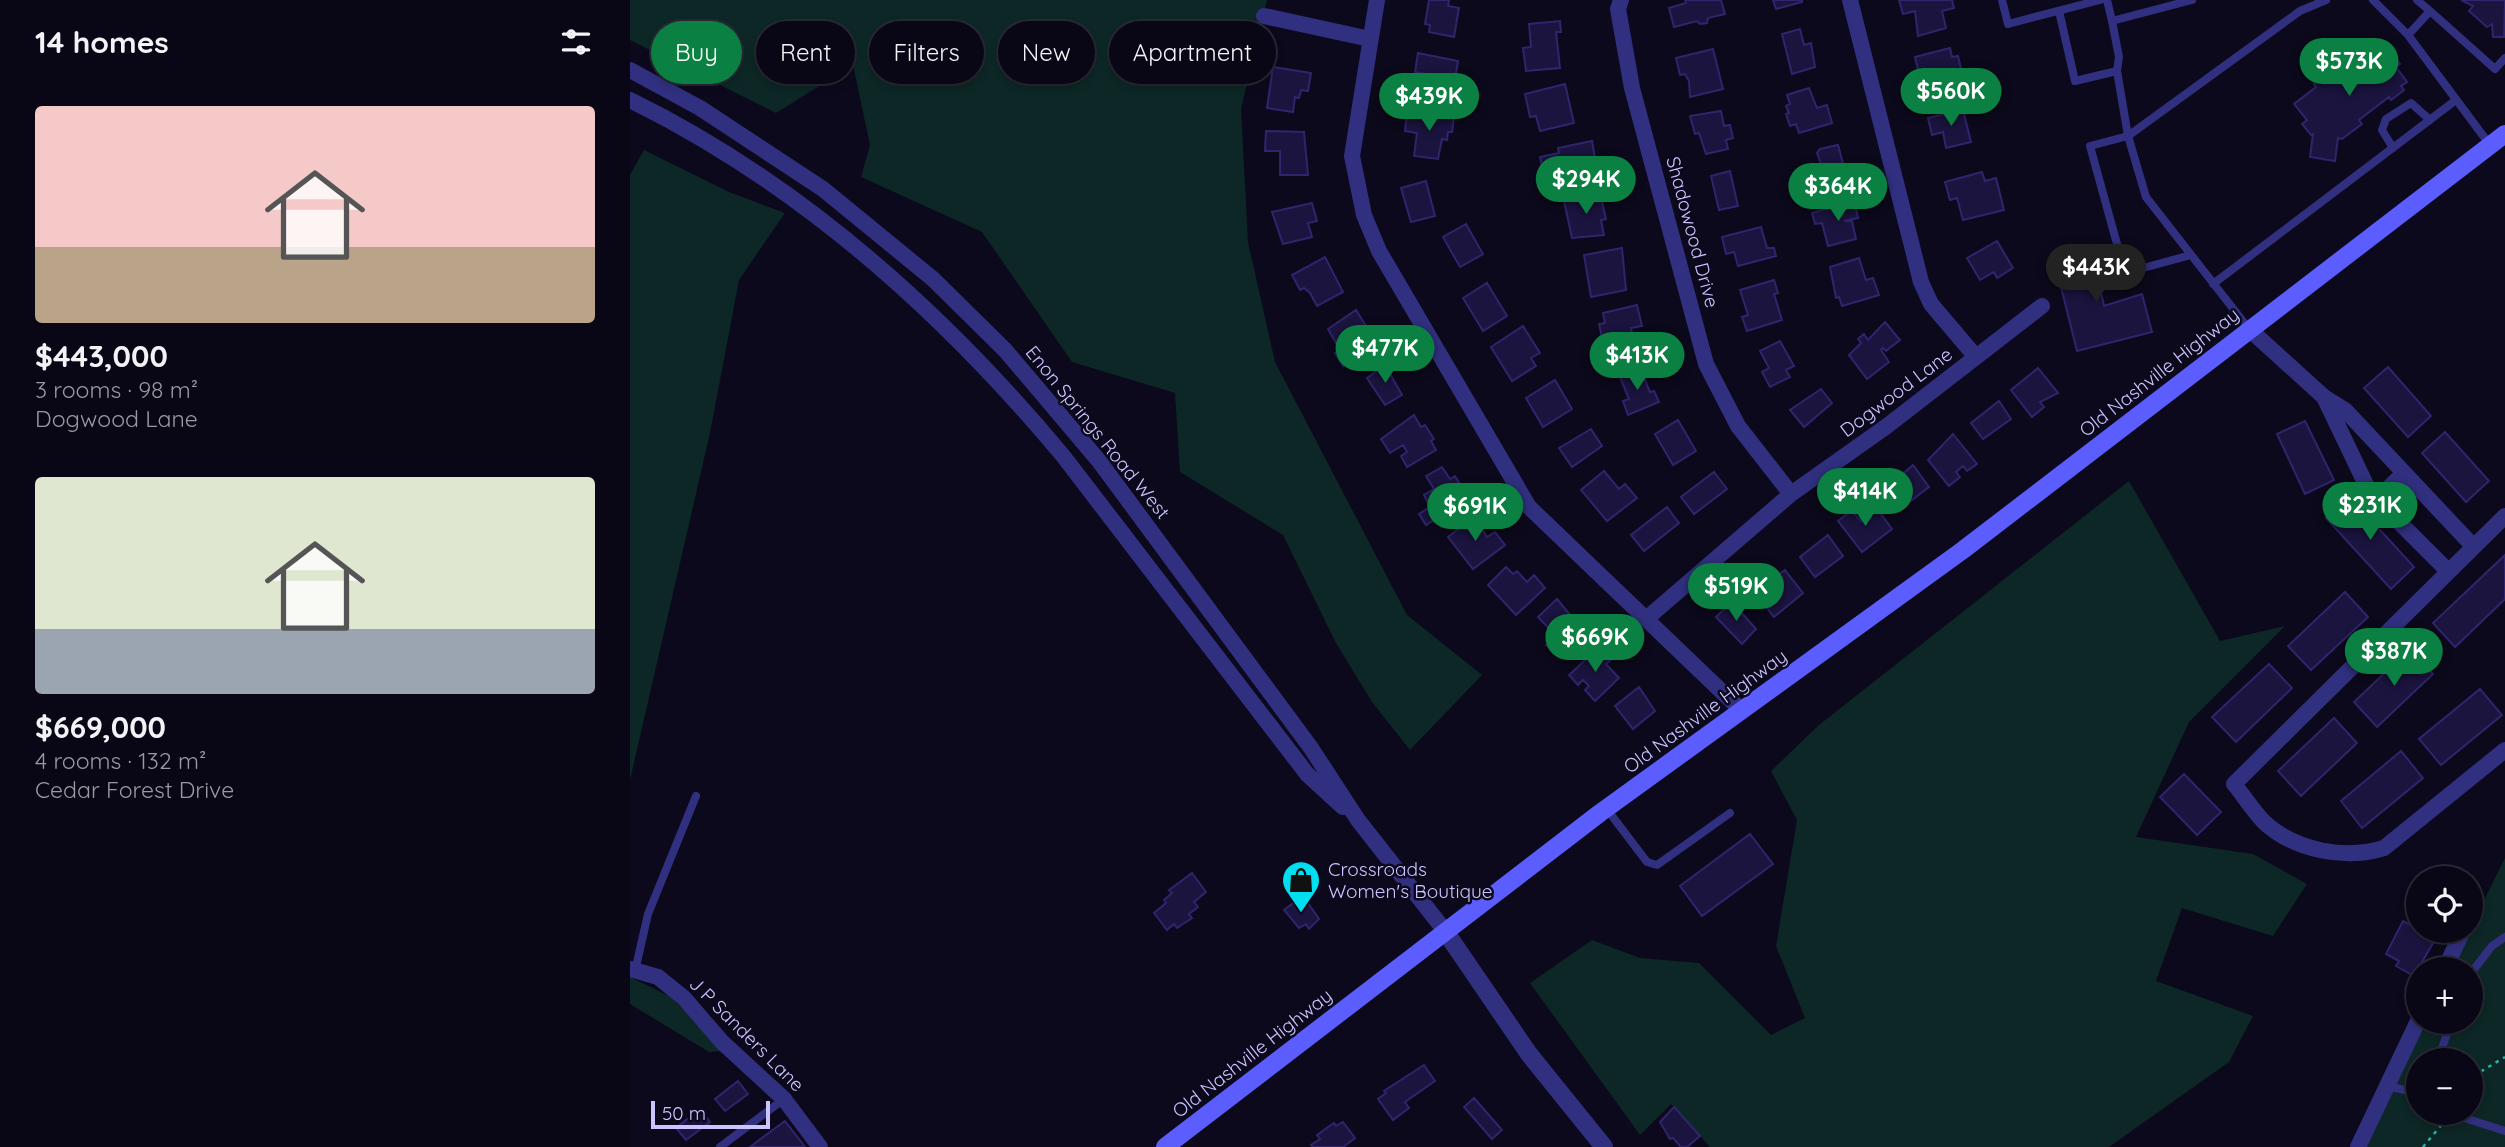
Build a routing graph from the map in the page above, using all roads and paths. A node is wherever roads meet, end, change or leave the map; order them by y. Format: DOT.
graph roads {
  1 [pos="1377,0"];
  2 [pos="1621,0"];
  3 [pos="1850,0"];
  4 [pos="2002,0"];
  5 [pos="2099,0"];
  6 [pos="2106,0"];
  7 [pos="2192,0"];
  8 [pos="2326,0"];
  9 [pos="2373,0"];
  10 [pos="2417,0"];
  11 [pos="2059,11"];
  12 [pos="2430,11"];
  13 [pos="1264,16"];
  14 [pos="2112,21"];
  15 [pos="2409,35"];
  16 [pos="1370,39"];
  17 [pos="2505,58"];
  18 [pos="630,70"];
  19 [pos="2117,71"];
  20 [pos="662,87"];
  21 [pos="630,100"];
  22 [pos="2456,100"];
  23 [pos="648,108"];
  24 [pos="2430,120"];
  25 [pos="2505,134"];
  26 [pos="2128,135"];
  27 [pos="2490,145"];
  28 [pos="2393,148"];
  29 [pos="2191,255"];
  30 [pos="933,279"];
  31 [pos="2213,284"];
  32 [pos="914,298"];
  33 [pos="2042,306"];
  34 [pos="2249,329"];
  35 [pos="1976,358"];
  36 [pos="2324,397"];
  37 [pos="2404,472"];
  38 [pos="1791,495"];
  39 [pos="2377,499"];
  40 [pos="2505,516"];
  41 [pos="2473,546"];
  42 [pos="2448,571"];
  43 [pos="1646,619"];
  44 [pos="1741,710"];
  45 [pos="2505,751"];
  46 [pos="696,796"];
  47 [pos="1606,808"];
  48 [pos="1730,813"];
  49 [pos="1358,820"];
  50 [pos="1445,931"];
  51 [pos="2505,937"];
  52 [pos="2483,958"];
  53 [pos="633,970"];
  54 [pos="2412,1034"];
  55 [pos="2505,1057"];
  56 [pos="2483,1070"];
  57 [pos="2387,1086"];
  58 [pos="2406,1090"];
  59 [pos="784,1099"];
  60 [pos="2483,1124"];
  61 [pos="2440,1125"];
  62 [pos="2505,1131"];
  63 [pos="720,1147"];
  64 [pos="820,1147"];
  65 [pos="1165,1147"];
  66 [pos="1605,1147"];
  67 [pos="2358,1147"];
  68 [pos="2423,1147"];
  1 -- 16 [label="street"];
  2 -- 38 [label="street, Shadowood Drive"];
  3 -- 35 [label="street"];
  4 -- 11 [label="lane"];
  5 -- 11 [label="lane"];
  6 -- 14 [label="lane"];
  7 -- 14 [label="lane"];
  8 -- 26 [label="lane"];
  9 -- 15 [label="lane"];
  10 -- 12 [label="lane"];
  11 -- 19 [label="lane"];
  12 -- 15 [label="lane"];
  12 -- 17 [label="lane"];
  13 -- 16 [label="street"];
  14 -- 19 [label="lane"];
  15 -- 22 [label="lane"];
  16 -- 43 [label="street"];
  18 -- 20 [label="street, Enon Springs Road West"];
  19 -- 26 [label="lane"];
  20 -- 23 [label="street"];
  20 -- 30 [label="street, Enon Springs Road West"];
  21 -- 23 [label="street, Enon Springs Road West"];
  22 -- 24 [label="lane"];
  22 -- 27 [label="lane"];
  23 -- 32 [label="street, Enon Springs Road West"];
  24 -- 28 [label="lane"];
  24 -- 28 [label="lane"];
  25 -- 27 [label="main road, Old Nashville Highway"];
  26 -- 29 [label="lane"];
  26 -- 29 [label="lane"];
  27 -- 34 [label="main road, Old Nashville Highway"];
  28 -- 31 [label="lane"];
  29 -- 31 [label="lane"];
  30 -- 32 [label="street"];
  30 -- 49 [label="street, Enon Springs Road West"];
  31 -- 34 [label="lane"];
  32 -- 49 [label="street, Enon Springs Road West"];
  33 -- 35 [label="street, Dogwood Lane"];
  34 -- 36 [label="street"];
  34 -- 44 [label="main road, Old Nashville Highway"];
  35 -- 38 [label="street, Dogwood Lane"];
  36 -- 37 [label="street"];
  36 -- 39 [label="street"];
  37 -- 39 [label="street"];
  37 -- 41 [label="street"];
  38 -- 43 [label="street, Dogwood Lane"];
  39 -- 42 [label="street"];
  40 -- 41 [label="street"];
  41 -- 42 [label="street"];
  42 -- 45 [label="street"];
  43 -- 44 [label="street"];
  44 -- 47 [label="main road, Old Nashville Highway"];
  46 -- 53 [label="lane"];
  47 -- 48 [label="lane"];
  47 -- 50 [label="main road, Old Nashville Highway"];
  49 -- 50 [label="street, Enon Springs Road West"];
  50 -- 65 [label="main road, Old Nashville Highway"];
  50 -- 66 [label="street, Enon Springs Road West"];
  51 -- 52 [label="lane"];
  53 -- 59 [label="street, J P Sanders Lane"];
  54 -- 57 [label="street"];
  55 -- 56 [label="path"];
  57 -- 58 [label="lane"];
  57 -- 67 [label="street"];
  59 -- 63 [label="lane"];
  59 -- 64 [label="street, J P Sanders Lane"];
  60 -- 62 [label="lane"];
  61 -- 68 [label="path"];
}
